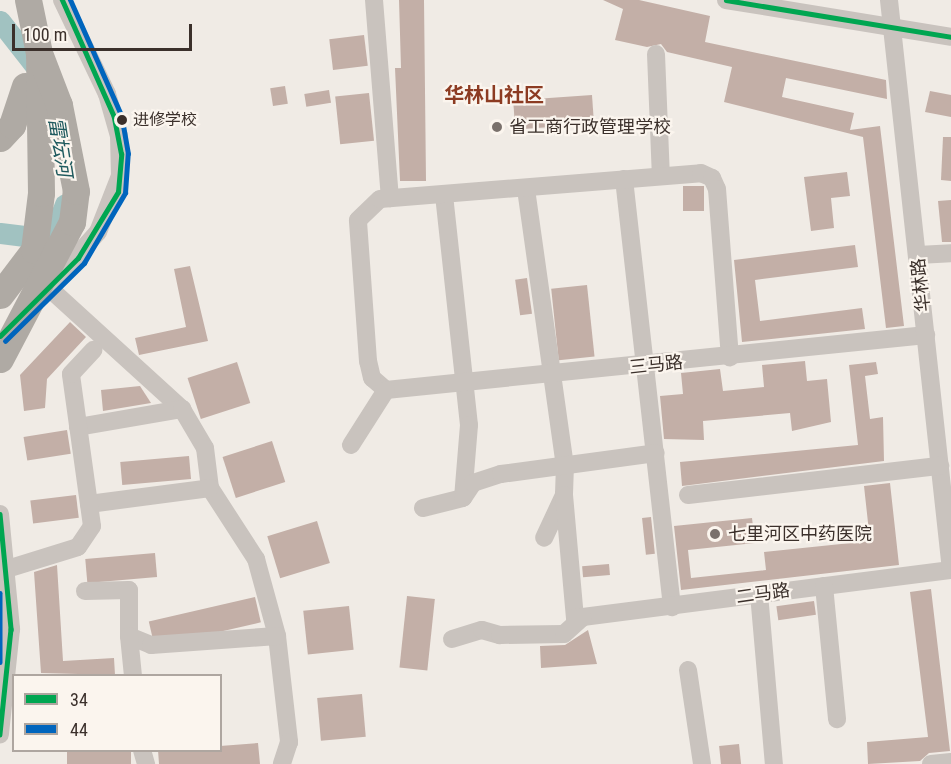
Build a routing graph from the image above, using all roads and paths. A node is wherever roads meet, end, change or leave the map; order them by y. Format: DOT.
graph roads {
  1 [pos="11,0"];
  2 [pos="28,0"];
  3 [pos="62,0"];
  4 [pos="374,0"];
  5 [pos="726,0"];
  6 [pos="889,0"];
  7 [pos="891,25"];
  8 [pos="951,37"];
  9 [pos="39,53"];
  10 [pos="656,54"];
  11 [pos="25,87"];
  12 [pos="0,138"];
  13 [pos="661,176"];
  14 [pos="624,179"];
  15 [pos="526,189"];
  16 [pos="444,195"];
  17 [pos="390,198"];
  18 [pos="951,253"];
  19 [pos="918,255"];
  20 [pos="0,274"];
  21 [pos="49,288"];
  22 [pos="0,295"];
  23 [pos="926,335"];
  24 [pos="0,336"];
  25 [pos="93,350"];
  26 [pos="730,358"];
  27 [pos="0,359"];
  28 [pos="646,366"];
  29 [pos="553,375"];
  30 [pos="463,383"];
  31 [pos="386,390"];
  32 [pos="182,409"];
  33 [pos="78,427"];
  34 [pos="351,445"];
  35 [pos="656,453"];
  36 [pos="565,465"];
  37 [pos="940,466"];
  38 [pos="210,488"];
  39 [pos="564,495"];
  40 [pos="688,495"];
  41 [pos="463,498"];
  42 [pos="89,504"];
  43 [pos="423,508"];
  44 [pos="0,514"];
  45 [pos="544,538"];
  46 [pos="7,569"];
  47 [pos="951,570"];
  48 [pos="824,586"];
  49 [pos="85,591"];
  50 [pos="759,594"];
  51 [pos="672,607"];
  52 [pos="579,618"];
  53 [pos="129,636"];
  54 [pos="277,636"];
  55 [pos="452,639"];
  56 [pos="688,670"];
  57 [pos="133,674"];
  58 [pos="837,719"];
  59 [pos="0,734"];
  60 [pos="951,762"];
  61 [pos="282,764"];
  62 [pos="702,764"];
  63 [pos="774,764"];
  64 [pos="931,764"];
  1 -- 11 [label="highway"];
  2 -- 9 [label="highway"];
  3 -- 21 [label="street"];
  4 -- 17 [label="street"];
  5 -- 7 [label="street"];
  6 -- 7 [label="street, 华林路"];
  7 -- 8 [label="street"];
  7 -- 19 [label="street, 华林路"];
  9 -- 22 [label="highway"];
  9 -- 27 [label="highway, bridge"];
  10 -- 13 [label="street"];
  11 -- 12 [label="highway"];
  11 -- 20 [label="highway"];
  13 -- 14 [label="street"];
  13 -- 26 [label="street"];
  14 -- 15 [label="street"];
  14 -- 28 [label="street"];
  15 -- 16 [label="street"];
  15 -- 29 [label="street"];
  16 -- 17 [label="street"];
  16 -- 30 [label="street"];
  17 -- 31 [label="street"];
  18 -- 19 [label="street"];
  19 -- 23 [label="street, 华林路"];
  21 -- 24 [label="street"];
  21 -- 32 [label="street"];
  23 -- 26 [label="street, 三马路"];
  23 -- 37 [label="street, 华林路"];
  25 -- 33 [label="street"];
  26 -- 28 [label="street, 三马路"];
  28 -- 29 [label="street, 三马路"];
  28 -- 35 [label="street"];
  29 -- 30 [label="street, 三马路"];
  29 -- 36 [label="street"];
  30 -- 31 [label="street, 三马路"];
  30 -- 41 [label="street"];
  31 -- 34 [label="street"];
  32 -- 33 [label="street"];
  32 -- 38 [label="street"];
  33 -- 42 [label="street"];
  35 -- 36 [label="street"];
  35 -- 51 [label="street"];
  36 -- 39 [label="street"];
  36 -- 41 [label="street"];
  37 -- 40 [label="street"];
  37 -- 47 [label="street, 华林路"];
  38 -- 42 [label="street"];
  38 -- 54 [label="street"];
  39 -- 45 [label="street"];
  39 -- 52 [label="street"];
  41 -- 43 [label="street"];
  42 -- 46 [label="street"];
  44 -- 46 [label="street"];
  46 -- 59 [label="street"];
  47 -- 48 [label="street, 二马路"];
  48 -- 50 [label="street, 二马路"];
  48 -- 58 [label="street"];
  49 -- 53 [label="street"];
  50 -- 51 [label="street, 二马路"];
  50 -- 63 [label="street"];
  51 -- 52 [label="street, 二马路"];
  52 -- 55 [label="street"];
  53 -- 54 [label="street"];
  53 -- 57 [label="street"];
  54 -- 61 [label="street"];
  56 -- 62 [label="street"];
  60 -- 64 [label="street"];
}
